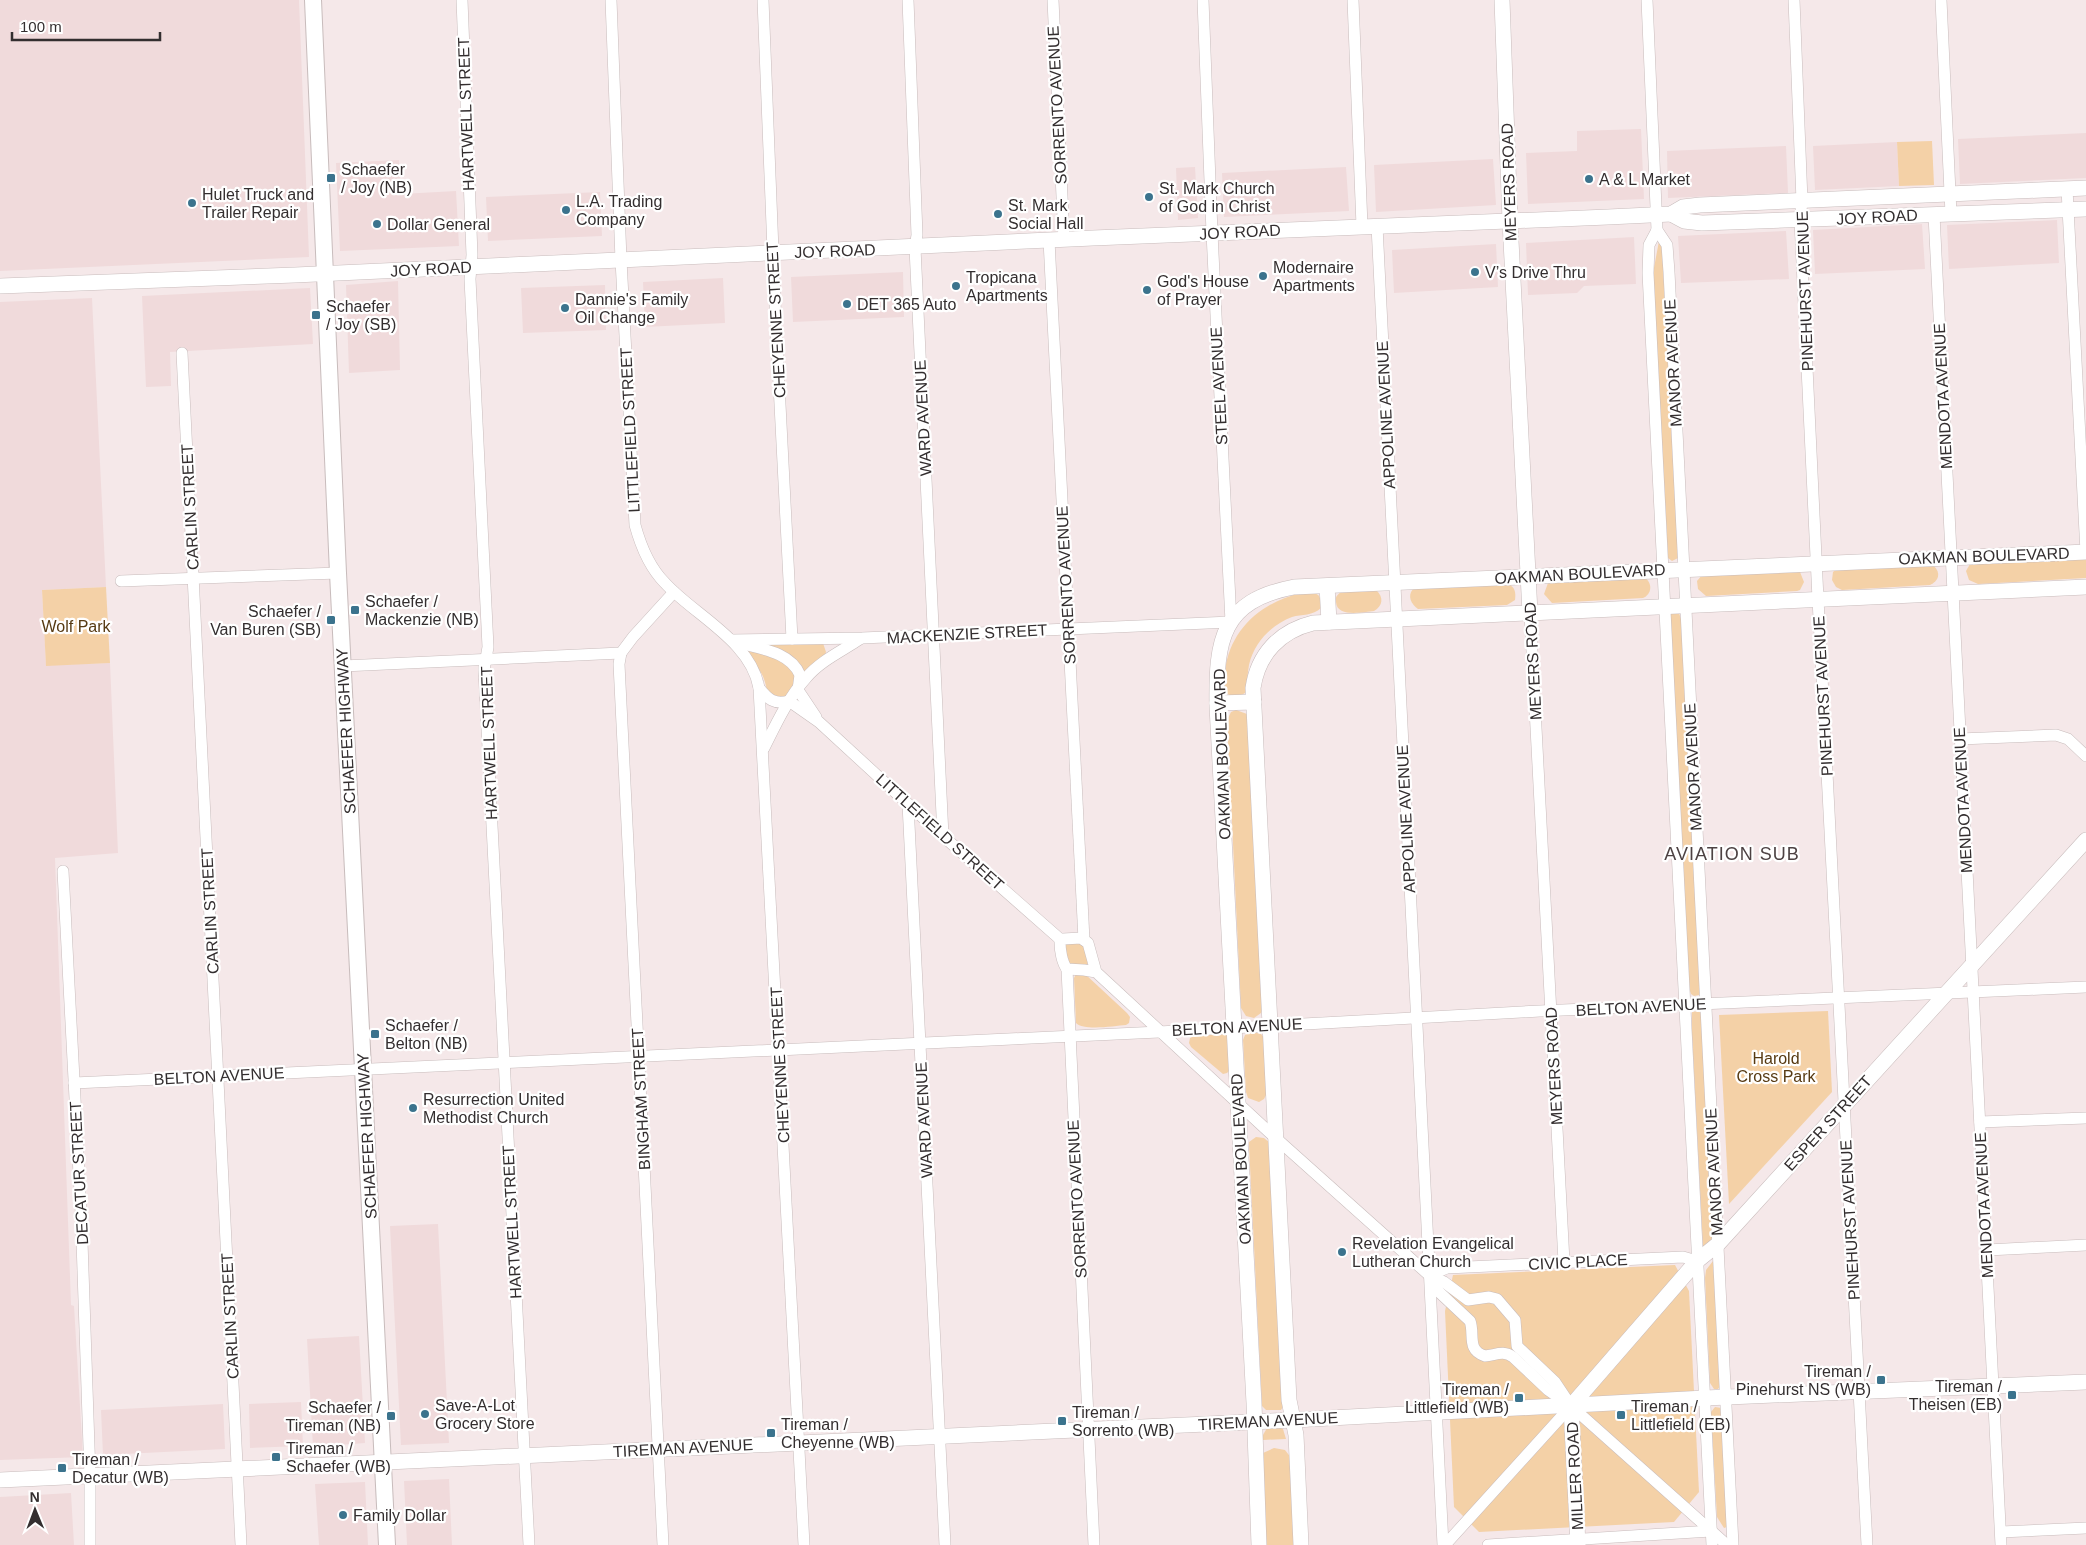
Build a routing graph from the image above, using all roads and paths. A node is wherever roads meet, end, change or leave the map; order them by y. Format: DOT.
graph roads {
  1 [pos="313,0"];
  2 [pos="462,0"];
  3 [pos="611,0"];
  4 [pos="762,0"];
  5 [pos="908,0"];
  6 [pos="1053,0"];
  7 [pos="1203,0"];
  8 [pos="1353,0"];
  9 [pos="1502,0"];
  10 [pos="1647,0"];
  11 [pos="1794,0"];
  12 [pos="1941,0"];
  13 [pos="2086,188"];
  14 [pos="2067,189"];
  15 [pos="1950,195"];
  16 [pos="1802,201"];
  17 [pos="2068,209"];
  18 [pos="2086,209"];
  19 [pos="1663,214"];
  20 [pos="1951,214"];
  21 [pos="1934,215"];
  22 [pos="1800,220"];
  23 [pos="1510,221"];
  24 [pos="1369,226"];
  25 [pos="1657,230"];
  26 [pos="1212,233"];
  27 [pos="1056,240"];
  28 [pos="915,248"];
  29 [pos="773,254"];
  30 [pos="621,260"];
  31 [pos="470,267"];
  32 [pos="324,274"];
  33 [pos="0,286"];
  34 [pos="182,353"];
  35 [pos="2086,552"];
  36 [pos="1951,557"];
  37 [pos="1816,563"];
  38 [pos="1683,570"];
  39 [pos="1662,571"];
  40 [pos="338,572"];
  41 [pos="1529,576"];
  42 [pos="193,578"];
  43 [pos="120,581"];
  44 [pos="1394,582"];
  45 [pos="1327,586"];
  46 [pos="2086,587"];
  47 [pos="674,592"];
  48 [pos="1953,593"];
  49 [pos="1818,600"];
  50 [pos="1685,606"];
  51 [pos="1664,607"];
  52 [pos="1530,613"];
  53 [pos="1396,619"];
  54 [pos="1231,622"];
  55 [pos="1329,622"];
  56 [pos="1068,629"];
  57 [pos="933,636"];
  58 [pos="862,638"];
  59 [pos="792,639"];
  60 [pos="732,640"];
  61 [pos="621,653"];
  62 [pos="486,659"];
  63 [pos="343,666"];
  64 [pos="759,688"];
  65 [pos="798,690"];
  66 [pos="789,701"];
  67 [pos="1254,702"];
  68 [pos="1217,704"];
  69 [pos="819,722"];
  70 [pos="1960,740"];
  71 [pos="763,749"];
  72 [pos="2086,756"];
  73 [pos="908,804"];
  74 [pos="944,836"];
  75 [pos="2086,840"];
  76 [pos="63,871"];
  77 [pos="1084,935"];
  78 [pos="1061,940"];
  79 [pos="1972,966"];
  80 [pos="1067,969"];
  81 [pos="1096,972"];
  82 [pos="2086,987"];
  83 [pos="1973,992"];
  84 [pos="1946,994"];
  85 [pos="1839,998"];
  86 [pos="1706,1004"];
  87 [pos="1684,1006"];
  88 [pos="1551,1011"];
  89 [pos="1416,1018"];
  90 [pos="1270,1025"];
  91 [pos="1235,1027"];
  92 [pos="1159,1032"];
  93 [pos="1069,1036"];
  94 [pos="920,1043"];
  95 [pos="779,1050"];
  96 [pos="639,1056"];
  97 [pos="504,1063"];
  98 [pos="364,1070"];
  99 [pos="218,1076"];
  100 [pos="74,1083"];
  101 [pos="1238,1104"];
  102 [pos="1844,1106"];
  103 [pos="2086,1118"];
  104 [pos="1980,1122"];
  105 [pos="1276,1138"];
  106 [pos="1718,1244"];
  107 [pos="2086,1245"];
  108 [pos="1987,1250"];
  109 [pos="1697,1261"];
  110 [pos="1564,1262"];
  111 [pos="1429,1275"];
  112 [pos="2086,1382"];
  113 [pos="1993,1386"];
  114 [pos="1860,1391"];
  115 [pos="1726,1397"];
  116 [pos="1704,1398"];
  117 [pos="1571,1406"];
  118 [pos="1437,1412"];
  119 [pos="1293,1420"];
  120 [pos="1255,1422"];
  121 [pos="1089,1429"];
  122 [pos="939,1436"];
  123 [pos="799,1442"];
  124 [pos="658,1449"];
  125 [pos="525,1455"];
  126 [pos="383,1462"];
  127 [pos="238,1469"];
  128 [pos="90,1476"];
  129 [pos="0,1480"];
  130 [pos="2086,1528"];
  131 [pos="1711,1531"];
  132 [pos="2001,1532"];
  133 [pos="1578,1543"];
  134 [pos="90,1545"];
  135 [pos="242,1545"];
  136 [pos="387,1545"];
  137 [pos="529,1545"];
  138 [pos="663,1545"];
  139 [pos="804,1545"];
  140 [pos="945,1545"];
  141 [pos="1094,1545"];
  142 [pos="1259,1545"];
  143 [pos="1301,1545"];
  144 [pos="1444,1545"];
  145 [pos="1488,1545"];
  146 [pos="1712,1545"];
  147 [pos="1727,1545"];
  148 [pos="1733,1545"];
  149 [pos="1867,1545"];
  150 [pos="2002,1545"];
  1 -- 32 [label="main road, SCHAEFER HIGHWAY"];
  2 -- 31 [label="street, HARTWELL STREET"];
  3 -- 30 [label="street, LITTLEFIELD STREET"];
  4 -- 29 [label="street, CHEYENNE STREET"];
  5 -- 28 [label="street, WARD AVENUE"];
  6 -- 27 [label="street, SORRENTO AVENUE"];
  7 -- 26 [label="street, STEEL AVENUE"];
  8 -- 24 [label="street, APPOLINE AVENUE"];
  9 -- 23 [label="street, MEYERS ROAD"];
  10 -- 19 [label="street, MANOR AVENUE"];
  11 -- 16 [label="street, PINEHURST AVENUE"];
  12 -- 15 [label="street"];
  13 -- 14 [label="street, JOY ROAD"];
  14 -- 15 [label="street, JOY ROAD"];
  14 -- 17 [label="street"];
  15 -- 16 [label="street, JOY ROAD"];
  15 -- 20 [label="street"];
  16 -- 19 [label="street, JOY ROAD"];
  16 -- 22 [label="street, PINEHURST AVENUE"];
  17 -- 18 [label="street, JOY ROAD"];
  17 -- 20 [label="street, JOY ROAD"];
  17 -- 35 [label="street"];
  19 -- 22 [label="street, JOY ROAD"];
  19 -- 23 [label="street, JOY ROAD"];
  19 -- 25 [label="street, MANOR AVENUE"];
  20 -- 21 [label="street, JOY ROAD"];
  21 -- 22 [label="street, JOY ROAD"];
  21 -- 36 [label="street, MENDOTA AVENUE"];
  22 -- 37 [label="street, PINEHURST AVENUE"];
  23 -- 24 [label="street, JOY ROAD"];
  23 -- 41 [label="street, MEYERS ROAD"];
  24 -- 26 [label="street, JOY ROAD"];
  24 -- 44 [label="street, APPOLINE AVENUE"];
  25 -- 38 [label="street, MANOR AVENUE"];
  25 -- 39 [label="street, MANOR AVENUE"];
  26 -- 27 [label="street, JOY ROAD"];
  26 -- 54 [label="street, STEEL AVENUE"];
  27 -- 28 [label="street, JOY ROAD"];
  27 -- 56 [label="street, SORRENTO AVENUE"];
  28 -- 29 [label="street, JOY ROAD"];
  28 -- 57 [label="street, WARD AVENUE"];
  29 -- 30 [label="street, JOY ROAD"];
  29 -- 59 [label="street, CHEYENNE STREET"];
  30 -- 31 [label="street, JOY ROAD"];
  30 -- 47 [label="street, LITTLEFIELD STREET"];
  31 -- 32 [label="street, JOY ROAD"];
  31 -- 62 [label="street, HARTWELL STREET"];
  32 -- 33 [label="street, JOY ROAD"];
  32 -- 40 [label="main road, SCHAEFER HIGHWAY"];
  34 -- 42 [label="street, CARLIN STREET"];
  35 -- 36 [label="street, OAKMAN BOULEVARD"];
  36 -- 37 [label="street, OAKMAN BOULEVARD"];
  36 -- 48 [label="street, MENDOTA AVENUE"];
  37 -- 38 [label="street, OAKMAN BOULEVARD"];
  37 -- 49 [label="street, PINEHURST AVENUE"];
  38 -- 39 [label="street, OAKMAN BOULEVARD"];
  38 -- 50 [label="street, MANOR AVENUE"];
  39 -- 41 [label="street, OAKMAN BOULEVARD"];
  39 -- 51 [label="street, MANOR AVENUE"];
  40 -- 42 [label="street"];
  40 -- 63 [label="main road, SCHAEFER HIGHWAY"];
  41 -- 44 [label="street, OAKMAN BOULEVARD"];
  41 -- 52 [label="street, MEYERS ROAD"];
  42 -- 43 [label="street"];
  42 -- 99 [label="street, CARLIN STREET"];
  44 -- 45 [label="street, OAKMAN BOULEVARD"];
  44 -- 53 [label="street, APPOLINE AVENUE"];
  45 -- 54 [label="street, OAKMAN BOULEVARD"];
  45 -- 55 [label="street"];
  46 -- 48 [label="street, OAKMAN BOULEVARD"];
  47 -- 60 [label="street, LITTLEFIELD STREET"];
  47 -- 61 [label="street"];
  48 -- 49 [label="street, OAKMAN BOULEVARD"];
  48 -- 70 [label="street, MENDOTA AVENUE"];
  49 -- 50 [label="street, OAKMAN BOULEVARD"];
  49 -- 85 [label="street, PINEHURST AVENUE"];
  50 -- 51 [label="street, OAKMAN BOULEVARD"];
  50 -- 86 [label="street, MANOR AVENUE"];
  51 -- 52 [label="street, OAKMAN BOULEVARD"];
  51 -- 87 [label="street, MANOR AVENUE"];
  52 -- 53 [label="street, OAKMAN BOULEVARD"];
  52 -- 88 [label="street, MEYERS ROAD"];
  53 -- 55 [label="street, OAKMAN BOULEVARD"];
  53 -- 89 [label="street, APPOLINE AVENUE"];
  54 -- 56 [label="street, MACKENZIE STREET"];
  54 -- 68 [label="street, OAKMAN BOULEVARD"];
  55 -- 67 [label="street, OAKMAN BOULEVARD"];
  56 -- 57 [label="street, MACKENZIE STREET"];
  56 -- 77 [label="street, SORRENTO AVENUE"];
  57 -- 58 [label="street, MACKENZIE STREET"];
  57 -- 74 [label="street, WARD AVENUE"];
  58 -- 59 [label="street, MACKENZIE STREET"];
  58 -- 65 [label="street"];
  59 -- 60 [label="street, MACKENZIE STREET"];
  60 -- 64 [label="street, LITTLEFIELD STREET"];
  60 -- 65 [label="street, LITTLEFIELD STREET"];
  61 -- 62 [label="street"];
  61 -- 96 [label="street, BINGHAM STREET"];
  62 -- 63 [label="street"];
  62 -- 97 [label="street, HARTWELL STREET"];
  63 -- 98 [label="main road, SCHAEFER HIGHWAY"];
  64 -- 66 [label="street, LITTLEFIELD STREET"];
  64 -- 71 [label="street, CHEYENNE STREET"];
  65 -- 66 [label="street"];
  65 -- 69 [label="street, LITTLEFIELD STREET"];
  66 -- 69 [label="street, LITTLEFIELD STREET"];
  66 -- 71 [label="street"];
  67 -- 68 [label="street"];
  67 -- 90 [label="street, OAKMAN BOULEVARD"];
  68 -- 91 [label="street, OAKMAN BOULEVARD"];
  69 -- 73 [label="street, LITTLEFIELD STREET"];
  70 -- 72 [label="street"];
  70 -- 79 [label="street, MENDOTA AVENUE"];
  71 -- 95 [label="street, CHEYENNE STREET"];
  73 -- 74 [label="street, LITTLEFIELD STREET"];
  73 -- 94 [label="street, WARD AVENUE"];
  74 -- 78 [label="street, LITTLEFIELD STREET"];
  75 -- 79 [label="street, ESPER STREET"];
  76 -- 100 [label="street, DECATUR STREET"];
  77 -- 78 [label="street"];
  77 -- 81 [label="street, SORRENTO AVENUE"];
  78 -- 80 [label="street, SORRENTO AVENUE"];
  79 -- 83 [label="street, MENDOTA AVENUE"];
  79 -- 84 [label="street, ESPER STREET"];
  80 -- 81 [label="street"];
  80 -- 93 [label="street, SORRENTO AVENUE"];
  81 -- 92 [label="street"];
  82 -- 83 [label="street, BELTON AVENUE"];
  83 -- 84 [label="street, BELTON AVENUE"];
  83 -- 104 [label="street, MENDOTA AVENUE"];
  84 -- 85 [label="street, BELTON AVENUE"];
  84 -- 102 [label="street, ESPER STREET"];
  85 -- 86 [label="street, BELTON AVENUE"];
  85 -- 102 [label="street, PINEHURST AVENUE"];
  86 -- 87 [label="street, BELTON AVENUE"];
  86 -- 106 [label="street, MANOR AVENUE"];
  87 -- 88 [label="street, BELTON AVENUE"];
  87 -- 109 [label="street, MANOR AVENUE"];
  88 -- 89 [label="street, BELTON AVENUE"];
  88 -- 110 [label="street, MEYERS ROAD"];
  89 -- 90 [label="street, BELTON AVENUE"];
  89 -- 111 [label="street, APPOLINE AVENUE"];
  90 -- 91 [label="street, BELTON AVENUE"];
  90 -- 105 [label="street, OAKMAN BOULEVARD"];
  91 -- 92 [label="street, BELTON AVENUE"];
  91 -- 101 [label="street, OAKMAN BOULEVARD"];
  92 -- 93 [label="street, BELTON AVENUE"];
  92 -- 101 [label="street"];
  93 -- 94 [label="street"];
  93 -- 121 [label="street, SORRENTO AVENUE"];
  94 -- 95 [label="street"];
  94 -- 122 [label="street, WARD AVENUE"];
  95 -- 96 [label="street"];
  95 -- 123 [label="street, CHEYENNE STREET"];
  96 -- 97 [label="street"];
  96 -- 124 [label="street, BINGHAM STREET"];
  97 -- 98 [label="street, BELTON AVENUE"];
  97 -- 125 [label="street, HARTWELL STREET"];
  98 -- 99 [label="street, BELTON AVENUE"];
  98 -- 126 [label="main road, SCHAEFER HIGHWAY"];
  99 -- 100 [label="street, BELTON AVENUE"];
  99 -- 127 [label="street, CARLIN STREET"];
  100 -- 128 [label="street, DECATUR STREET"];
  101 -- 105 [label="street"];
  101 -- 120 [label="street, OAKMAN BOULEVARD"];
  102 -- 106 [label="street, ESPER STREET"];
  102 -- 114 [label="street, PINEHURST AVENUE"];
  103 -- 104 [label="street"];
  104 -- 108 [label="street, MENDOTA AVENUE"];
  105 -- 111 [label="street"];
  105 -- 119 [label="street, OAKMAN BOULEVARD"];
  106 -- 109 [label="street, ESPER STREET"];
  106 -- 115 [label="street, MANOR AVENUE"];
  107 -- 108 [label="street"];
  108 -- 113 [label="street, MENDOTA AVENUE"];
  109 -- 110 [label="street, CIVIC PLACE"];
  109 -- 116 [label="street, MANOR AVENUE"];
  109 -- 117 [label="street, ESPER STREET"];
  110 -- 111 [label="street, CIVIC PLACE"];
  111 -- 117 [label="street"];
  111 -- 117 [label="street"];
  111 -- 118 [label="street, APPOLINE AVENUE"];
  112 -- 113 [label="street, TIREMAN AVENUE"];
  113 -- 114 [label="street, TIREMAN AVENUE"];
  113 -- 132 [label="street, MENDOTA AVENUE"];
  114 -- 115 [label="street, TIREMAN AVENUE"];
  114 -- 149 [label="street, PINEHURST AVENUE"];
  115 -- 116 [label="street, TIREMAN AVENUE"];
  115 -- 148 [label="street, MANOR AVENUE"];
  116 -- 117 [label="street, TIREMAN AVENUE"];
  116 -- 131 [label="street, MANOR AVENUE"];
  117 -- 118 [label="street, TIREMAN AVENUE"];
  117 -- 131 [label="street"];
  117 -- 133 [label="street, MILLER ROAD"];
  117 -- 144 [label="street"];
  118 -- 119 [label="street, TIREMAN AVENUE"];
  118 -- 144 [label="street, APPOLINE AVENUE"];
  119 -- 120 [label="street, TIREMAN AVENUE"];
  119 -- 143 [label="street, OAKMAN BOULEVARD"];
  120 -- 121 [label="street, TIREMAN AVENUE"];
  120 -- 142 [label="street, OAKMAN BOULEVARD"];
  121 -- 122 [label="street, TIREMAN AVENUE"];
  121 -- 141 [label="street"];
  122 -- 123 [label="street, TIREMAN AVENUE"];
  122 -- 140 [label="street, WARD AVENUE"];
  123 -- 124 [label="street, TIREMAN AVENUE"];
  123 -- 139 [label="street, CHEYENNE STREET"];
  124 -- 125 [label="street, TIREMAN AVENUE"];
  124 -- 138 [label="street, BINGHAM STREET"];
  125 -- 126 [label="street, TIREMAN AVENUE"];
  125 -- 137 [label="street, HARTWELL STREET"];
  126 -- 127 [label="street, TIREMAN AVENUE"];
  126 -- 136 [label="main road, SCHAEFER HIGHWAY"];
  127 -- 128 [label="street, TIREMAN AVENUE"];
  127 -- 135 [label="street, CARLIN STREET"];
  128 -- 129 [label="street, TIREMAN AVENUE"];
  128 -- 134 [label="street, DECATUR STREET"];
  130 -- 132 [label="street"];
  131 -- 133 [label="street"];
  131 -- 146 [label="street, MANOR AVENUE"];
  131 -- 147 [label="street"];
  132 -- 150 [label="street, MENDOTA AVENUE"];
  133 -- 145 [label="street"];
}
